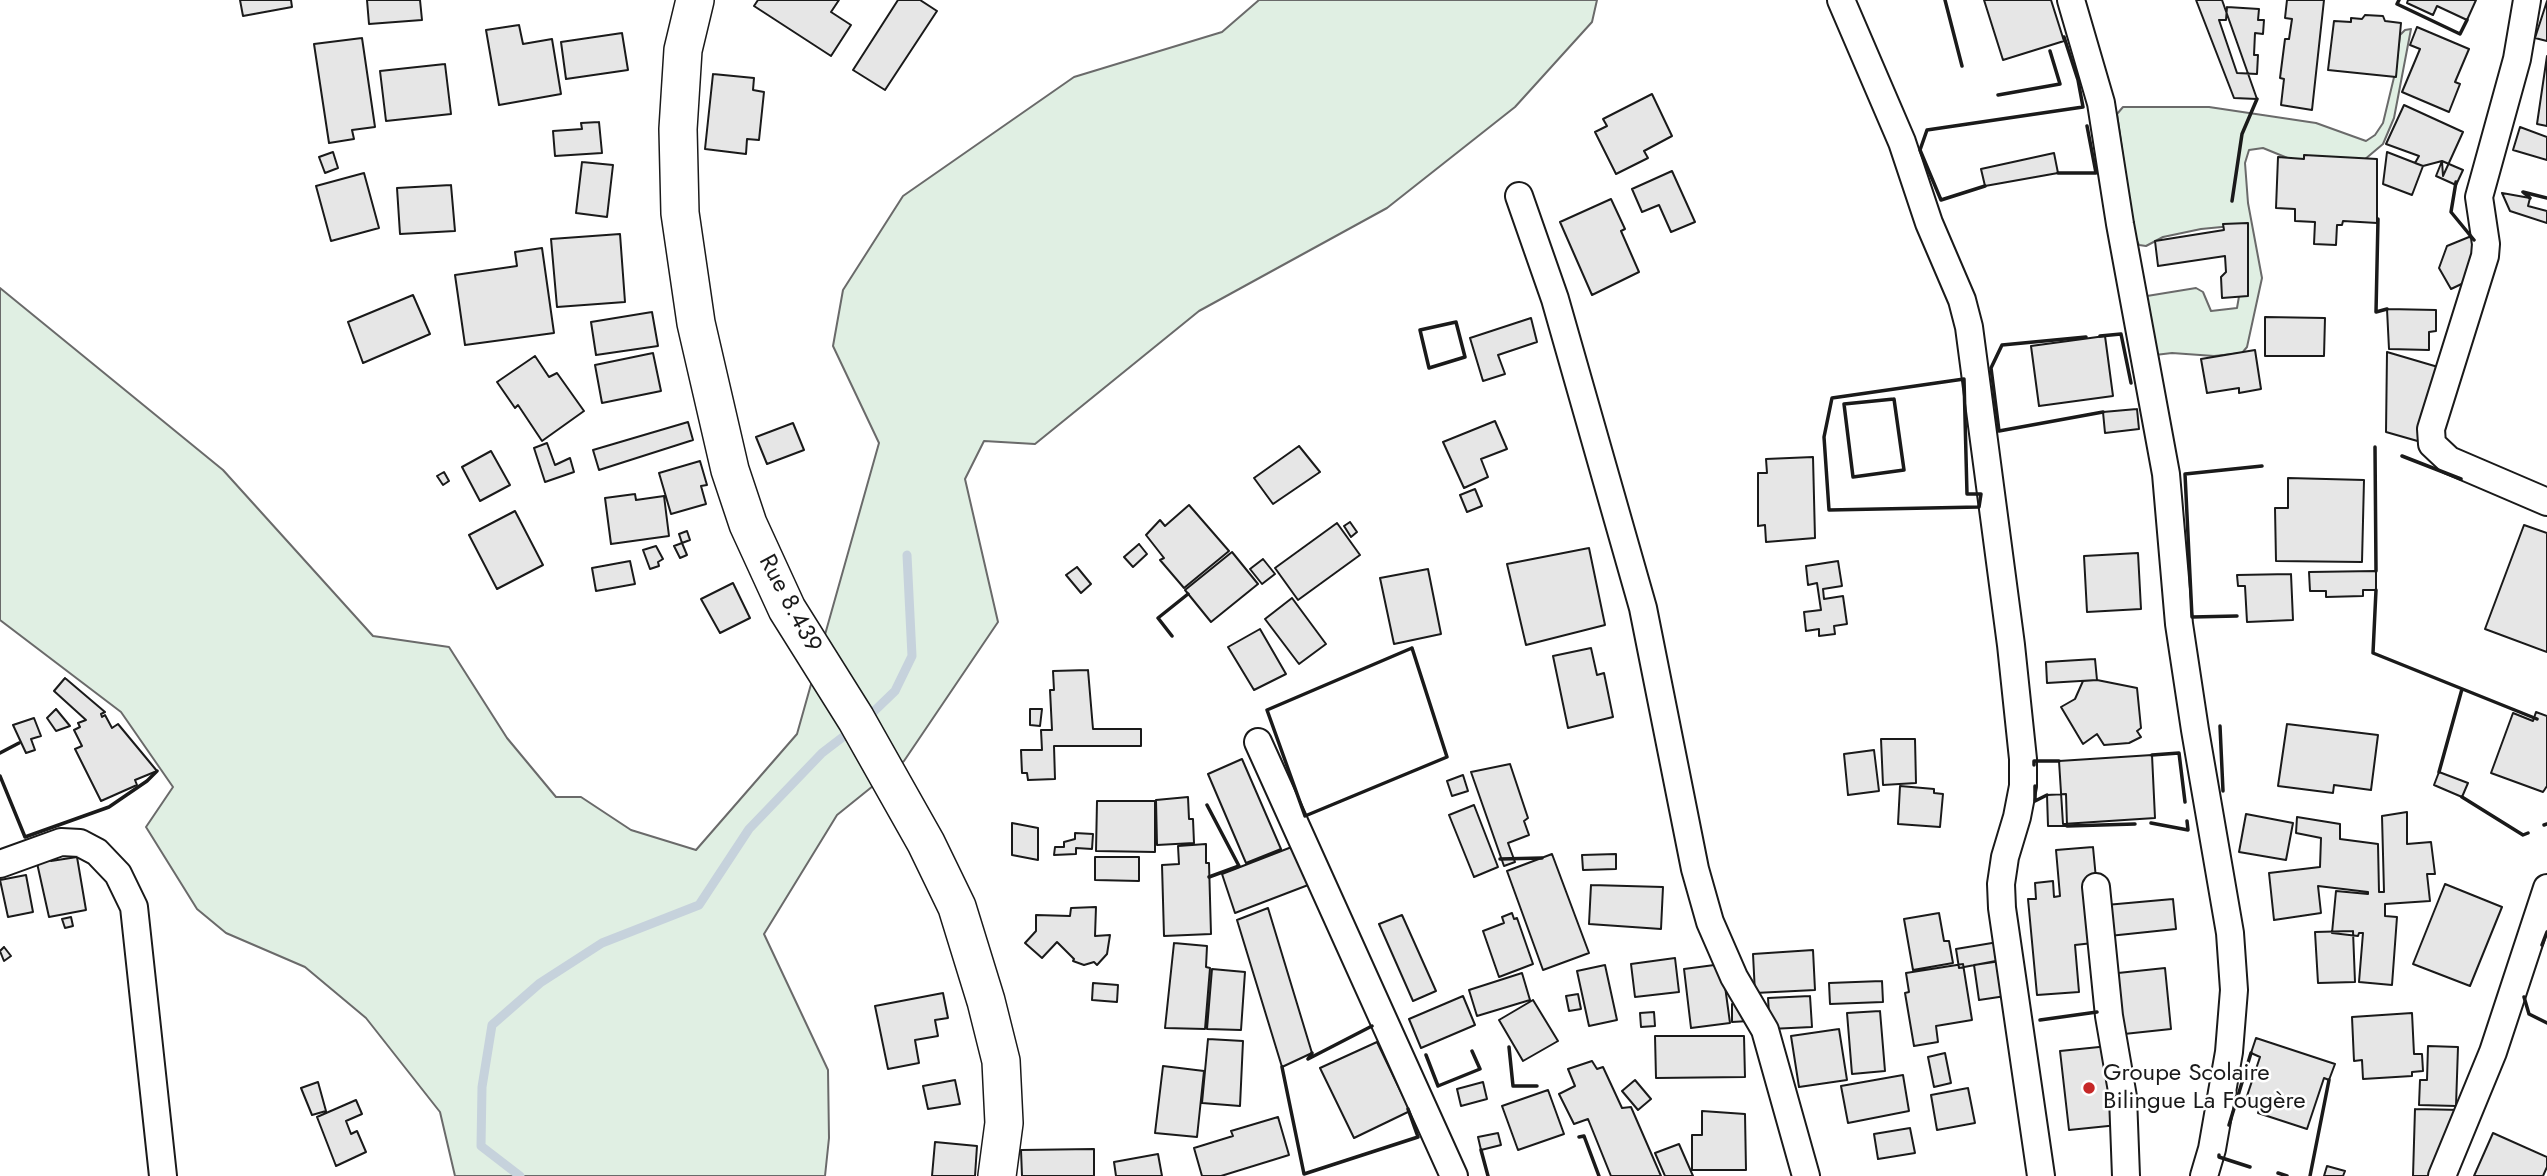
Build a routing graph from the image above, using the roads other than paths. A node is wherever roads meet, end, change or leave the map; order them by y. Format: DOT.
graph roads {
  1 [pos="695,0"];
  2 [pos="1841,0"];
  3 [pos="2071,0"];
  4 [pos="2526,0"];
  5 [pos="1519,196"];
  6 [pos="2547,502"];
  7 [pos="1258,742"];
  8 [pos="0,864"];
  9 [pos="2096,887"];
  10 [pos="2547,888"];
  11 [pos="163,1176"];
  12 [pos="997,1176"];
  13 [pos="1454,1176"];
  14 [pos="1806,1176"];
  15 [pos="2041,1176"];
  16 [pos="2126,1176"];
  17 [pos="2204,1176"];
  18 [pos="2442,1176"];
  1 -- 12 [label="street, Rue 8.439"];
  2 -- 15 [label="street"];
  3 -- 17 [label="street"];
  4 -- 6 [label="street"];
  5 -- 14 [label="street"];
  7 -- 13 [label="street"];
  8 -- 11 [label="street"];
  9 -- 16 [label="street"];
  10 -- 18 [label="street"];
}
